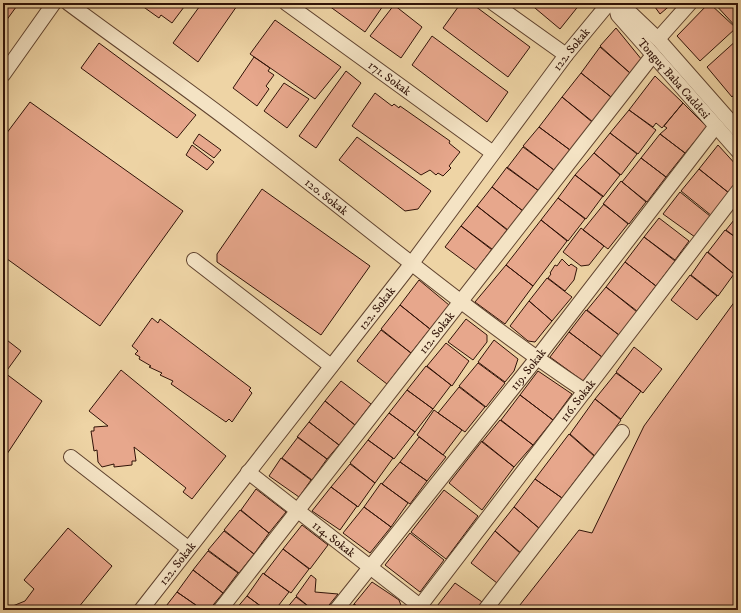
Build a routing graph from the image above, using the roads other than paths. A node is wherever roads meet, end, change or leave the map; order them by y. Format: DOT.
graph roads {
  1 [pos="54,3"];
  2 [pos="68,3"];
  3 [pos="286,3"];
  4 [pos="493,3"];
  5 [pos="609,3"];
  6 [pos="615,3"];
  7 [pos="620,3"];
  8 [pos="690,3"];
  9 [pos="658,40"];
  10 [pos="566,55"];
  11 [pos="653,55"];
  12 [pos="3,75"];
  13 [pos="716,126"];
  14 [pos="738,130"];
  15 [pos="738,151"];
  16 [pos="493,153"];
  17 [pos="738,191"];
  18 [pos="194,260"];
  19 [pos="412,263"];
  20 [pos="460,301"];
  21 [pos="537,358"];
  22 [pos="331,366"];
  23 [pos="585,391"];
  24 [pos="622,432"];
  25 [pos="71,457"];
  26 [pos="248,472"];
  27 [pos="298,510"];
  28 [pos="188,548"];
  29 [pos="369,567"];
  30 [pos="419,608"];
  31 [pos="141,610"];
  32 [pos="220,610"];
  33 [pos="336,610"];
  34 [pos="485,610"];
  1 -- 12 [label="street"];
  2 -- 19 [label="street, 120. Sokak"];
  3 -- 16 [label="street, 171. Sokak"];
  4 -- 10 [label="street"];
  5 -- 10 [label="street, 122. Sokak"];
  6 -- 11 [label="street, Tonguç Baba Caddesi"];
  7 -- 9 [label="street, Tonguç Baba Caddesi"];
  8 -- 9 [label="street"];
  9 -- 14 [label="street, Tonguç Baba Caddesi"];
  10 -- 16 [label="street, 122. Sokak"];
  11 -- 13 [label="street, Tonguç Baba Caddesi"];
  11 -- 20 [label="street, 112. Sokak"];
  13 -- 15 [label="street, Tonguç Baba Caddesi"];
  13 -- 21 [label="street, 119. Sokak"];
  16 -- 19 [label="street, 122. Sokak"];
  17 -- 23 [label="street, 116. Sokak"];
  18 -- 22 [label="street"];
  19 -- 20 [label="street, 120. Sokak"];
  19 -- 22 [label="street, 122. Sokak"];
  20 -- 21 [label="street, 120. Sokak"];
  20 -- 27 [label="street, 112. Sokak"];
  21 -- 23 [label="street, 120. Sokak"];
  21 -- 29 [label="street, 119. Sokak"];
  22 -- 26 [label="street, 122. Sokak"];
  23 -- 30 [label="street, 116. Sokak"];
  24 -- 34 [label="street"];
  25 -- 28 [label="street"];
  26 -- 27 [label="street, 114. Sokak"];
  26 -- 28 [label="street, 122. Sokak"];
  27 -- 29 [label="street, 114. Sokak"];
  27 -- 32 [label="street, 112. Sokak"];
  28 -- 31 [label="street, 122. Sokak"];
  29 -- 30 [label="street, 114. Sokak"];
  29 -- 33 [label="street, 119. Sokak"];
}
